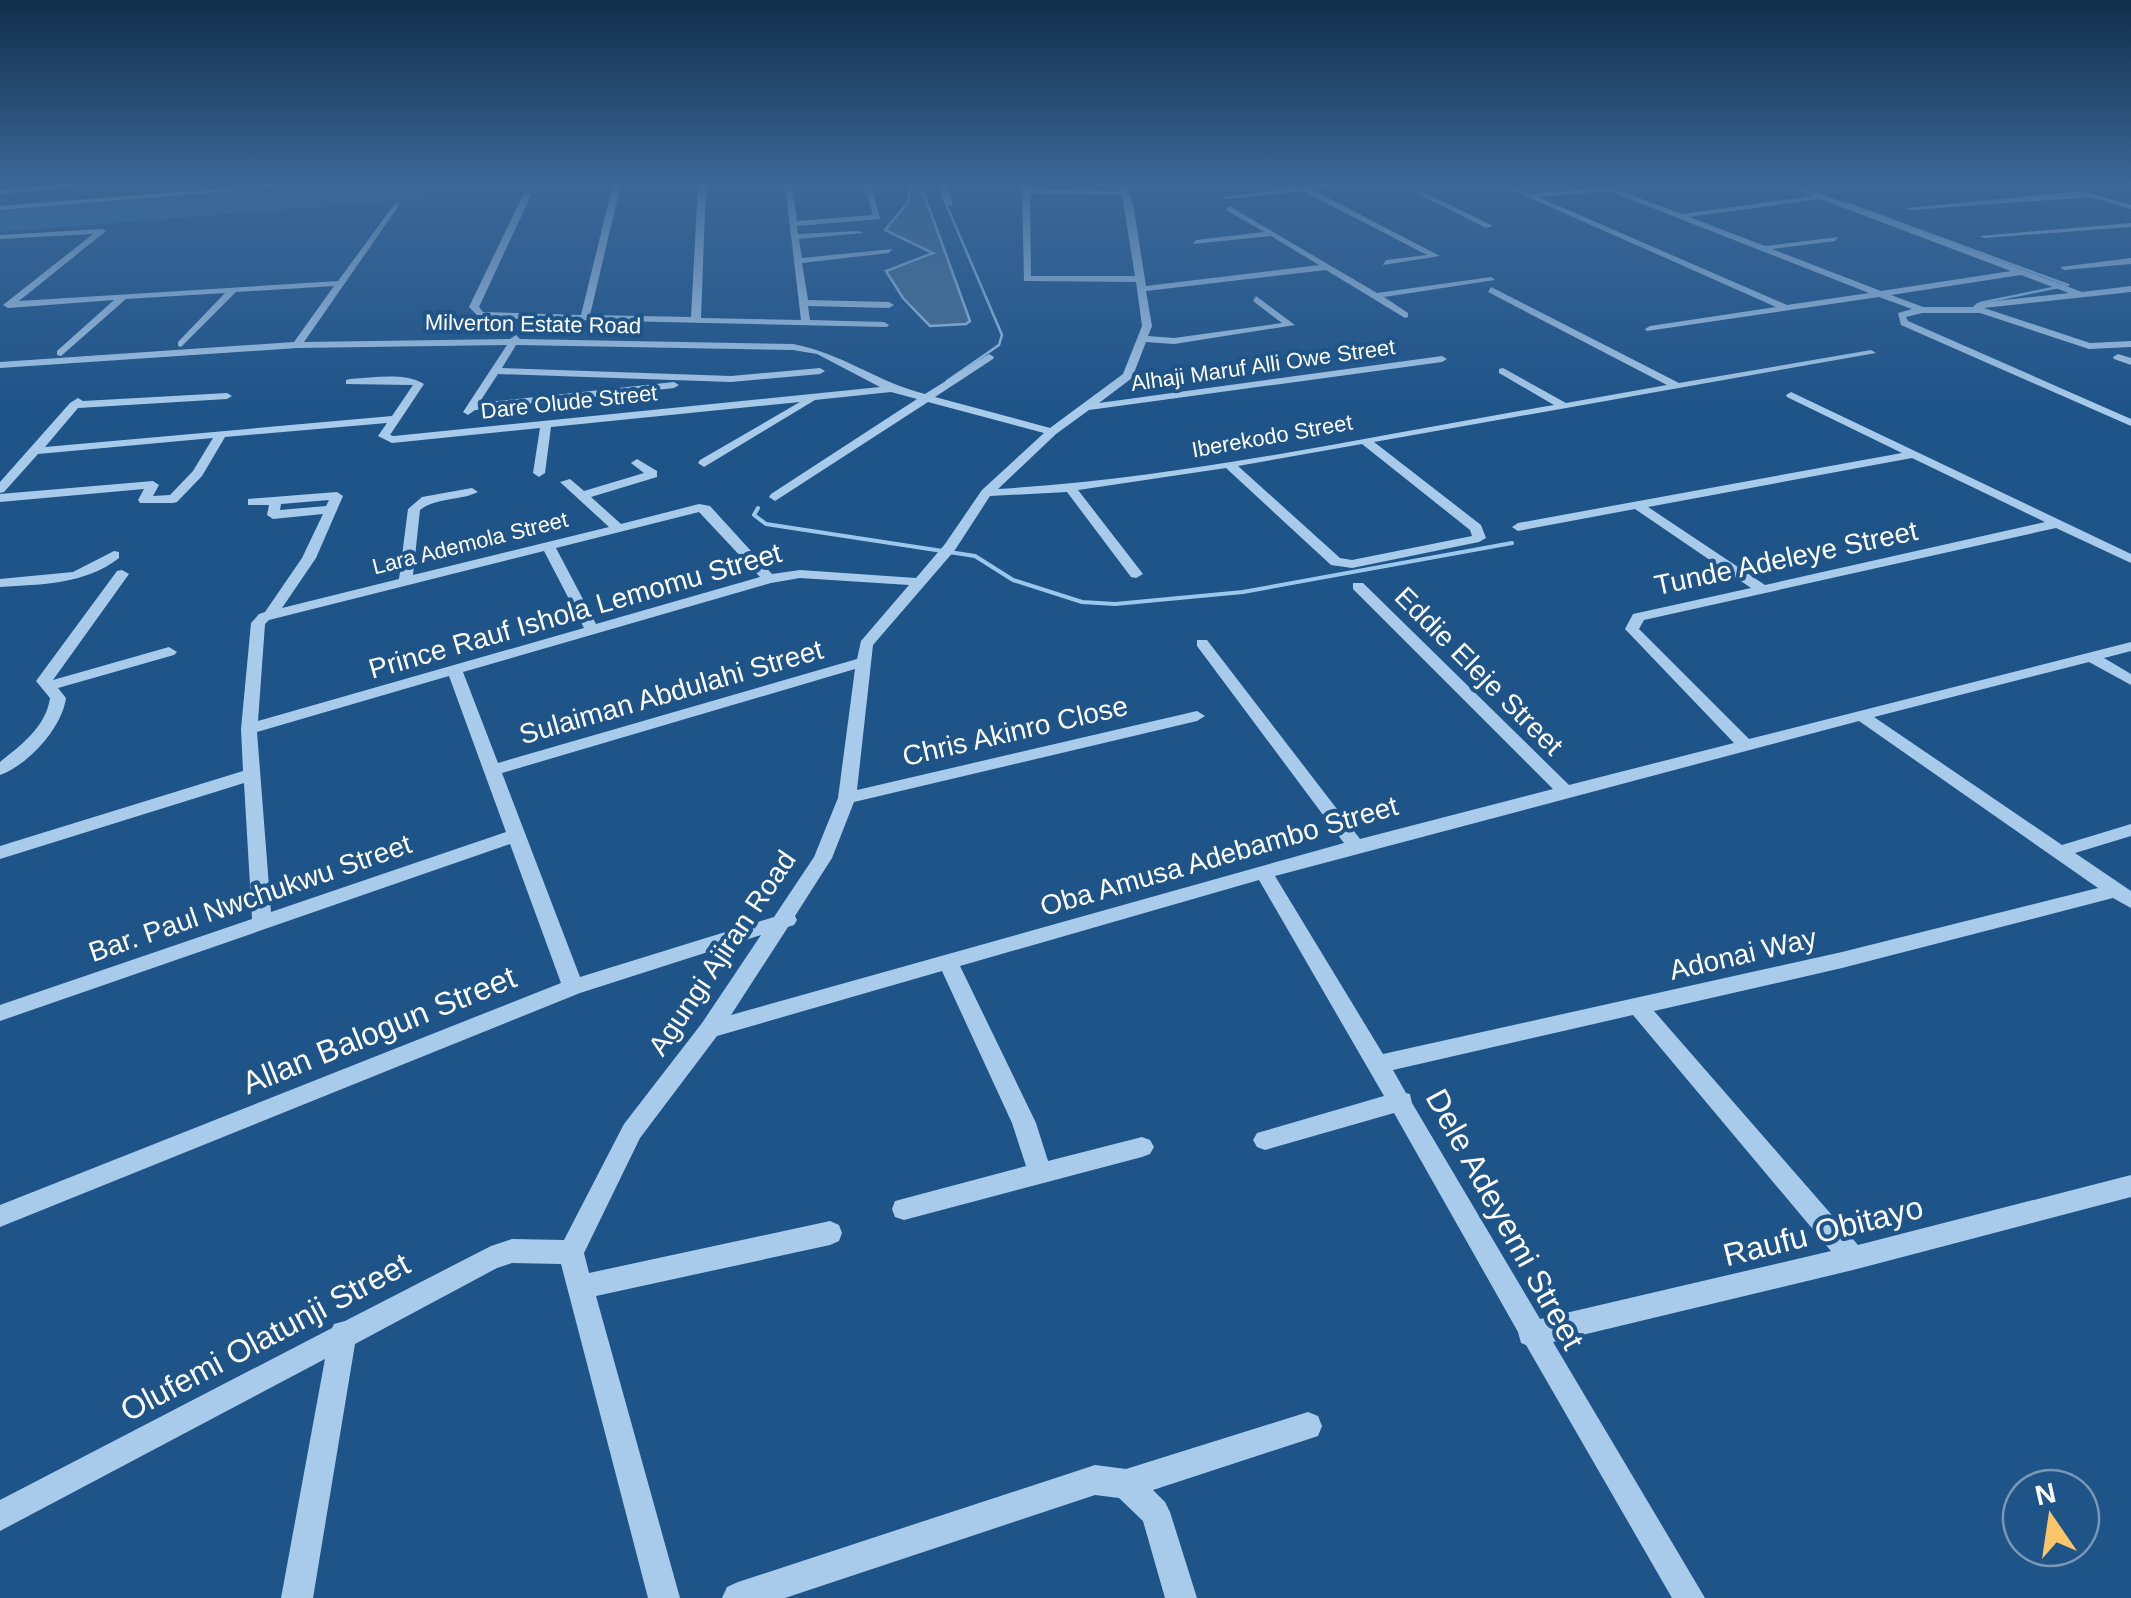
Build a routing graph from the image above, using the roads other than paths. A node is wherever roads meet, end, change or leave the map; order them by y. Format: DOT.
graph roads {
  1 [pos="66,260"];
  2 [pos="357,260"];
  3 [pos="496,260"];
  4 [pos="599,260"];
  5 [pos="699,260"];
  6 [pos="811,260"];
  7 [pos="1028,260"];
  8 [pos="1136,260"];
  9 [pos="1315,260"];
  10 [pos="1410,260"];
  11 [pos="1673,260"];
  12 [pos="1794,260"];
  13 [pos="1988,260"];
  14 [pos="798,261"];
  15 [pos="2131,261"];
  16 [pos="1386,263"];
  17 [pos="1328,267"];
  18 [pos="2064,267"];
  19 [pos="2022,272"];
  20 [pos="340,283"];
  21 [pos="1141,284"];
  22 [pos="2131,289"];
  23 [pos="233,290"];
  24 [pos="1883,294"];
  25 [pos="2080,294"];
  26 [pos="123,296"];
  27 [pos="1375,296"];
  28 [pos="1256,300"];
  29 [pos="803,303"];
  30 [pos="10,304"];
  31 [pos="889,305"];
  32 [pos="1972,308"];
  33 [pos="1788,310"];
  34 [pos="1922,310"];
  35 [pos="0,312"];
  36 [pos="1405,316"];
  37 [pos="528,318"];
  38 [pos="585,318"];
  39 [pos="696,322"];
  40 [pos="806,322"];
  41 [pos="884,325"];
  42 [pos="1650,329"];
  43 [pos="1143,339"];
  44 [pos="512,343"];
  45 [pos="182,344"];
  46 [pos="2131,344"];
  47 [pos="297,345"];
  48 [pos="61,352"];
  49 [pos="1871,353"];
  50 [pos="2118,357"];
  51 [pos="989,358"];
  52 [pos="1442,359"];
  53 [pos="2131,362"];
  54 [pos="0,365"];
  55 [pos="496,371"];
  56 [pos="820,371"];
  57 [pos="1504,371"];
  58 [pos="623,374"];
  59 [pos="731,378"];
  60 [pos="350,382"];
  61 [pos="1678,386"];
  62 [pos="892,388"];
  63 [pos="619,390"];
  64 [pos="1792,395"];
  65 [pos="228,396"];
  66 [pos="814,397"];
  67 [pos="929,398"];
  68 [pos="1564,406"];
  69 [pos="471,407"];
  70 [pos="1089,407"];
  71 [pos="392,420"];
  72 [pos="2131,423"];
  73 [pos="546,424"];
  74 [pos="460,426"];
  75 [pos="1052,432"];
  76 [pos="222,434"];
  77 [pos="1364,440"];
  78 [pos="36,451"];
  79 [pos="1914,454"];
  80 [pos="637,463"];
  81 [pos="704,463"];
  82 [pos="1229,464"];
  83 [pos="539,473"];
  84 [pos="566,482"];
  85 [pos="1070,488"];
  86 [pos="0,489"];
  87 [pos="472,492"];
  88 [pos="986,493"];
  89 [pos="582,496"];
  90 [pos="776,497"];
  91 [pos="0,498"];
  92 [pos="252,502"];
  93 [pos="1639,506"];
  94 [pos="2055,524"];
  95 [pos="616,527"];
  96 [pos="1518,527"];
  97 [pos="548,545"];
  98 [pos="114,555"];
  99 [pos="2131,560"];
  100 [pos="122,574"];
  101 [pos="1136,574"];
  102 [pos="769,578"];
  103 [pos="406,580"];
  104 [pos="919,582"];
  105 [pos="0,583"];
  106 [pos="1358,586"];
  107 [pos="1762,589"];
  108 [pos="272,613"];
  109 [pos="592,630"];
  110 [pos="1202,643"];
  111 [pos="2131,646"];
  112 [pos="169,652"];
  113 [pos="2092,657"];
  114 [pos="862,662"];
  115 [pos="455,671"];
  116 [pos="2131,680"];
  117 [pos="48,686"];
  118 [pos="1860,715"];
  119 [pos="1197,716"];
  120 [pos="249,729"];
  121 [pos="1744,744"];
  122 [pos="22,752"];
  123 [pos="0,755"];
  124 [pos="0,770"];
  125 [pos="494,770"];
  126 [pos="250,775"];
  127 [pos="1565,791"];
  128 [pos="847,798"];
  129 [pos="2131,830"];
  130 [pos="518,835"];
  131 [pos="1356,846"];
  132 [pos="2062,851"];
  133 [pos="0,853"];
  134 [pos="1262,872"];
  135 [pos="2124,896"];
  136 [pos="787,920"];
  137 [pos="262,922"];
  138 [pos="948,961"];
  139 [pos="573,988"];
  140 [pos="1637,1006"];
  141 [pos="0,1013"];
  142 [pos="710,1029"];
  143 [pos="1380,1064"];
  144 [pos="1402,1101"];
  145 [pos="1265,1140"];
  146 [pos="1142,1147"];
  147 [pos="1039,1170"];
  148 [pos="2131,1186"];
  149 [pos="904,1209"];
  150 [pos="0,1216"];
  151 [pos="830,1232"];
  152 [pos="571,1252"];
  153 [pos="1854,1258"];
  154 [pos="580,1287"];
  155 [pos="343,1333"];
  156 [pos="1530,1334"];
  157 [pos="1308,1426"];
  158 [pos="1126,1484"];
  159 [pos="0,1516"];
  160 [pos="297,1598"];
  161 [pos="664,1598"];
  162 [pos="738,1598"];
  163 [pos="1181,1598"];
  164 [pos="1689,1598"];
  1 -- 30 [label="street"];
  2 -- 20 [label="street"];
  3 -- 37 [label="street"];
  4 -- 38 [label="street"];
  5 -- 39 [label="street"];
  6 -- 14 [label="street"];
  7 -- 21 [label="street"];
  8 -- 21 [label="street, Agungi Ajiran Road"];
  9 -- 17 [label="street"];
  10 -- 16 [label="street"];
  11 -- 33 [label="street"];
  12 -- 24 [label="street"];
  13 -- 19 [label="street"];
  14 -- 29 [label="street"];
  15 -- 18 [label="street"];
  17 -- 21 [label="street"];
  17 -- 27 [label="street"];
  19 -- 24 [label="street"];
  19 -- 25 [label="street"];
  20 -- 23 [label="street"];
  20 -- 47 [label="street"];
  21 -- 43 [label="street, Agungi Ajiran Road"];
  22 -- 25 [label="street"];
  23 -- 26 [label="street"];
  23 -- 45 [label="street"];
  24 -- 33 [label="street"];
  24 -- 34 [label="street"];
  25 -- 32 [label="street"];
  26 -- 30 [label="street"];
  26 -- 48 [label="street"];
  27 -- 36 [label="street"];
  27 -- 61 [label="street"];
  28 -- 43 [label="street"];
  29 -- 31 [label="street"];
  29 -- 40 [label="street"];
  30 -- 35 [label="street"];
  32 -- 34 [label="street"];
  32 -- 46 [label="street"];
  33 -- 42 [label="street"];
  34 -- 72 [label="street"];
  37 -- 38 [label="street"];
  37 -- 44 [label="street"];
  38 -- 39 [label="street"];
  39 -- 40 [label="street"];
  40 -- 41 [label="street"];
  43 -- 70 [label="street, Agungi Ajiran Road"];
  44 -- 47 [label="street, Milverton Estate Road"];
  44 -- 55 [label="street"];
  44 -- 62 [label="street, Milverton Estate Road"];
  47 -- 54 [label="street, Milverton Estate Road"];
  49 -- 61 [label="street, Iberekodo Street"];
  50 -- 53 [label="street"];
  51 -- 67 [label="street"];
  52 -- 70 [label="street, Alhaji Maruf Alli Owe Street"];
  55 -- 58 [label="street"];
  55 -- 69 [label="street"];
  56 -- 59 [label="street"];
  57 -- 68 [label="street"];
  58 -- 59 [label="street"];
  58 -- 63 [label="street"];
  59 -- 63 [label="street"];
  60 -- 71 [label="street"];
  61 -- 68 [label="street, Iberekodo Street"];
  62 -- 66 [label="street, Dare Olude Street"];
  62 -- 67 [label="street, Milverton Estate Road"];
  63 -- 69 [label="street"];
  64 -- 79 [label="street"];
  65 -- 78 [label="street"];
  66 -- 73 [label="street, Dare Olude Street"];
  66 -- 81 [label="street"];
  67 -- 75 [label="street, Milverton Estate Road"];
  67 -- 90 [label="street"];
  68 -- 77 [label="street, Iberekodo Street"];
  69 -- 74 [label="street"];
  70 -- 75 [label="street, Agungi Ajiran Road"];
  71 -- 73 [label="street, Dare Olude Street"];
  71 -- 76 [label="street"];
  73 -- 83 [label="street"];
  75 -- 88 [label="street, Agungi Ajiran Road"];
  76 -- 78 [label="street"];
  76 -- 91 [label="street"];
  77 -- 82 [label="street, Iberekodo Street"];
  77 -- 82 [label="street"];
  78 -- 86 [label="street"];
  79 -- 93 [label="street"];
  79 -- 94 [label="street"];
  80 -- 89 [label="street"];
  82 -- 85 [label="street, Iberekodo Street"];
  84 -- 89 [label="street"];
  85 -- 88 [label="street, Iberekodo Street"];
  85 -- 101 [label="street"];
  87 -- 103 [label="street"];
  88 -- 104 [label="street, Agungi Ajiran Road"];
  89 -- 95 [label="street"];
  92 -- 108 [label="street"];
  93 -- 96 [label="street"];
  93 -- 107 [label="street"];
  94 -- 99 [label="street"];
  94 -- 107 [label="street, Tunde Adeleye Street"];
  95 -- 97 [label="street, Lara Ademola Street"];
  95 -- 102 [label="street, Lara Ademola Street"];
  97 -- 103 [label="street, Lara Ademola Street"];
  97 -- 109 [label="street"];
  98 -- 105 [label="street"];
  100 -- 117 [label="street"];
  102 -- 104 [label="street, Prince Rauf Ishola Lemomu Street"];
  102 -- 109 [label="street, Prince Rauf Ishola Lemomu Street"];
  103 -- 108 [label="street, Lara Ademola Street"];
  104 -- 114 [label="street, Agungi Ajiran Road"];
  106 -- 127 [label="street, Eddie Eleje Street"];
  107 -- 121 [label="street, Tunde Adeleye Street"];
  108 -- 120 [label="street"];
  109 -- 115 [label="street, Prince Rauf Ishola Lemomu Street"];
  110 -- 131 [label="street"];
  111 -- 113 [label="street, Oba Amusa Adebambo Street"];
  112 -- 117 [label="street"];
  113 -- 116 [label="street"];
  113 -- 118 [label="street, Oba Amusa Adebambo Street"];
  114 -- 125 [label="street, Sulaiman Abdulahi Street"];
  114 -- 128 [label="street, Agungi Ajiran Road"];
  115 -- 120 [label="street, Prince Rauf Ishola Lemomu Street"];
  115 -- 125 [label="street"];
  117 -- 122 [label="street"];
  118 -- 121 [label="street, Oba Amusa Adebambo Street"];
  118 -- 132 [label="street"];
  119 -- 128 [label="street, Chris Akinro Close"];
  120 -- 126 [label="street"];
  121 -- 127 [label="street, Oba Amusa Adebambo Street"];
  122 -- 123 [label="street"];
  122 -- 124 [label="street"];
  125 -- 130 [label="street"];
  126 -- 133 [label="street"];
  126 -- 137 [label="street"];
  127 -- 131 [label="street, Oba Amusa Adebambo Street"];
  128 -- 136 [label="street, Agungi Ajiran Road"];
  129 -- 132 [label="street"];
  130 -- 137 [label="street, Bar. Paul Nwchukwu Street"];
  130 -- 139 [label="street"];
  131 -- 134 [label="street, Oba Amusa Adebambo Street"];
  132 -- 135 [label="street"];
  134 -- 138 [label="street, Oba Amusa Adebambo Street"];
  134 -- 143 [label="street, Dele Adeyemi Street"];
  135 -- 140 [label="street, Adonai Way"];
  136 -- 139 [label="street, Allan Balogun Street"];
  136 -- 142 [label="street, Agungi Ajiran Road"];
  137 -- 141 [label="street, Bar. Paul Nwchukwu Street"];
  138 -- 142 [label="street, Oba Amusa Adebambo Street"];
  138 -- 147 [label="street"];
  139 -- 150 [label="street, Allan Balogun Street"];
  140 -- 143 [label="street, Adonai Way"];
  140 -- 153 [label="street"];
  142 -- 152 [label="street, Agungi Ajiran Road"];
  143 -- 144 [label="street, Dele Adeyemi Street"];
  144 -- 145 [label="street"];
  144 -- 156 [label="street, Dele Adeyemi Street"];
  146 -- 147 [label="street"];
  147 -- 149 [label="street"];
  148 -- 153 [label="street, Raufu Obitayo"];
  151 -- 154 [label="street"];
  152 -- 154 [label="street"];
  152 -- 155 [label="street, Olufemi Olatunji Street"];
  153 -- 156 [label="street, Raufu Obitayo"];
  154 -- 161 [label="street"];
  155 -- 159 [label="street, Olufemi Olatunji Street"];
  155 -- 160 [label="street"];
  156 -- 164 [label="street, Dele Adeyemi Street"];
  157 -- 158 [label="street"];
  158 -- 162 [label="street"];
  158 -- 163 [label="street"];
}
